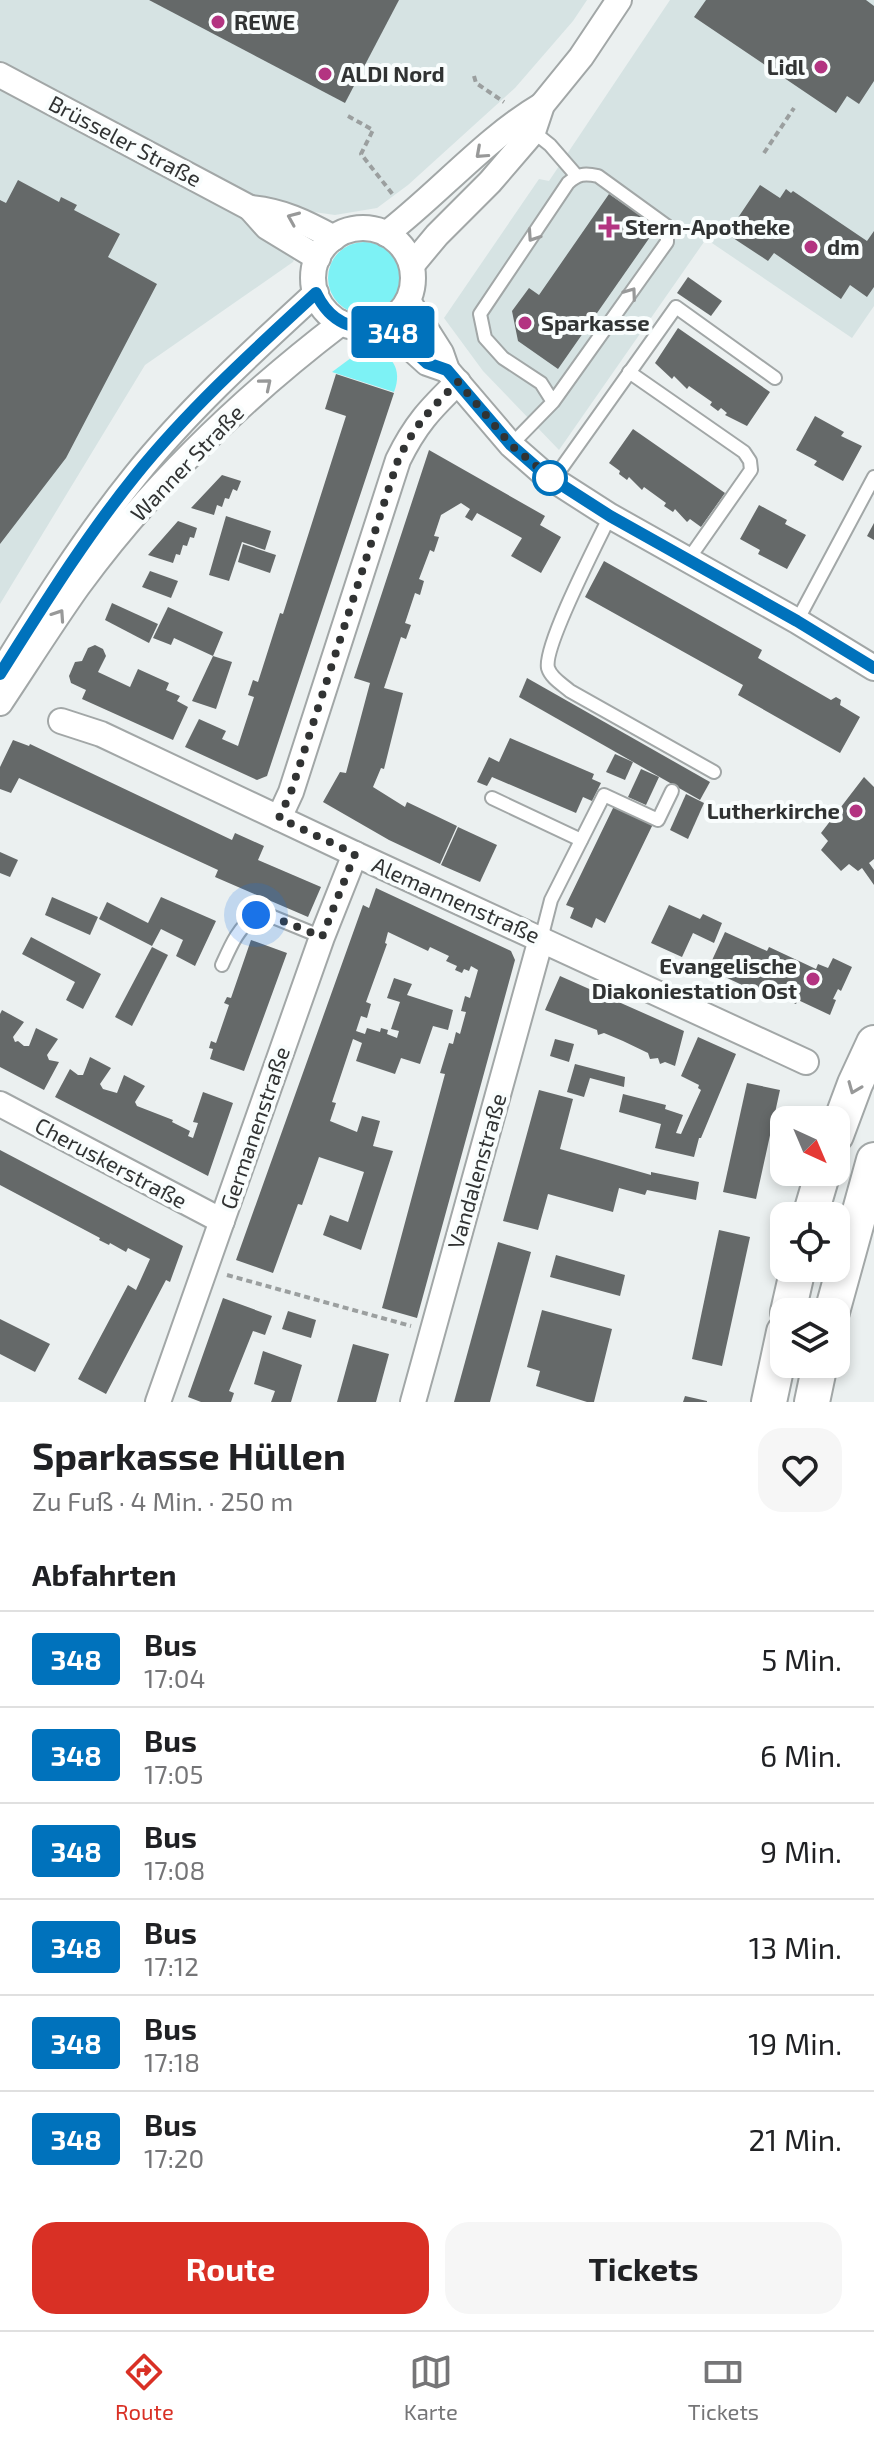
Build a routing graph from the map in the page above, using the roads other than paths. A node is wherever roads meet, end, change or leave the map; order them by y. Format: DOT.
graph roads {
  1 [pos="619,0"];
  2 [pos="0,75"];
  3 [pos="526,125"];
  4 [pos="576,175"];
  5 [pos="250,208"];
  6 [pos="386,234"];
  7 [pos="334,238"];
  8 [pos="318,258"];
  9 [pos="412,265"];
  10 [pos="316,293"];
  11 [pos="408,301"];
  12 [pos="341,323"];
  13 [pos="384,324"];
  14 [pos="629,372"];
  15 [pos="452,376"];
  16 [pos="775,378"];
  17 [pos="553,402"];
  18 [pos="511,445"];
  19 [pos="874,477"];
  20 [pos="553,480"];
  21 [pos="610,516"];
  22 [pos="688,560"];
  23 [pos="797,621"];
  24 [pos="874,668"];
  25 [pos="0,674"];
  26 [pos="0,703"];
  27 [pos="61,721"];
  28 [pos="714,772"];
  29 [pos="672,791"];
  30 [pos="492,798"];
  31 [pos="279,818"];
  32 [pos="581,840"];
  33 [pos="355,854"];
  34 [pos="322,937"];
  35 [pos="541,939"];
  36 [pos="222,965"];
  37 [pos="874,1043"];
  38 [pos="806,1062"];
  39 [pos="0,1104"];
  40 [pos="847,1106"];
  41 [pos="874,1160"];
  42 [pos="222,1221"];
  43 [pos="836,1298"];
  44 [pos="774,1378"];
  45 [pos="817,1378"];
  46 [pos="158,1402"];
  47 [pos="413,1402"];
  48 [pos="769,1402"];
  49 [pos="812,1402"];
  1 -- 3 [label="street"];
  2 -- 5 [label="street, Brüsseler Straße"];
  3 -- 4 [label="lane"];
  3 -- 6 [label="street, one-way"];
  3 -- 9 [label="street"];
  4 -- 17 [label="lane, one-way"];
  17 -- 4 [label="lane, one-way"];
  7 -- 5 [label="street, Brüsseler Straße, one-way"];
  5 -- 8 [label="street, Brüsseler Straße"];
  6 -- 7 [label="street"];
  6 -- 9 [label="street"];
  7 -- 8 [label="street"];
  8 -- 10 [label="street"];
  9 -- 11 [label="street"];
  10 -- 12 [label="street"];
  10 -- 25 [label="street, Wanner Straße"];
  11 -- 13 [label="street"];
  11 -- 15 [label="street"];
  12 -- 13 [label="street"];
  26 -- 12 [label="street, Wanner Straße, one-way"];
  13 -- 15 [label="street"];
  14 -- 16 [label="lane"];
  14 -- 20 [label="lane"];
  14 -- 22 [label="lane"];
  15 -- 18 [label="street"];
  15 -- 31 [label="street"];
  17 -- 18 [label="lane"];
  18 -- 20 [label="street"];
  19 -- 23 [label="lane"];
  20 -- 21 [label="street"];
  21 -- 22 [label="street"];
  21 -- 28 [label="lane"];
  22 -- 23 [label="street"];
  23 -- 24 [label="street"];
  27 -- 31 [label="street, Alemannenstraße"];
  29 -- 32 [label="lane"];
  30 -- 32 [label="lane"];
  31 -- 33 [label="street, Alemannenstraße"];
  32 -- 35 [label="lane"];
  33 -- 34 [label="street, Germanenstraße"];
  33 -- 35 [label="street, Alemannenstraße"];
  34 -- 36 [label="lane"];
  34 -- 42 [label="street, Germanenstraße"];
  35 -- 38 [label="street, Alemannenstraße"];
  35 -- 47 [label="street, Vandalenstraße"];
  37 -- 40 [label="main road, one-way"];
  39 -- 42 [label="street, Cheruskerstraße"];
  41 -- 43 [label="main road"];
  42 -- 46 [label="street, Germanenstraße"];
  44 -- 48 [label="main road"];
  45 -- 49 [label="main road"];
}
